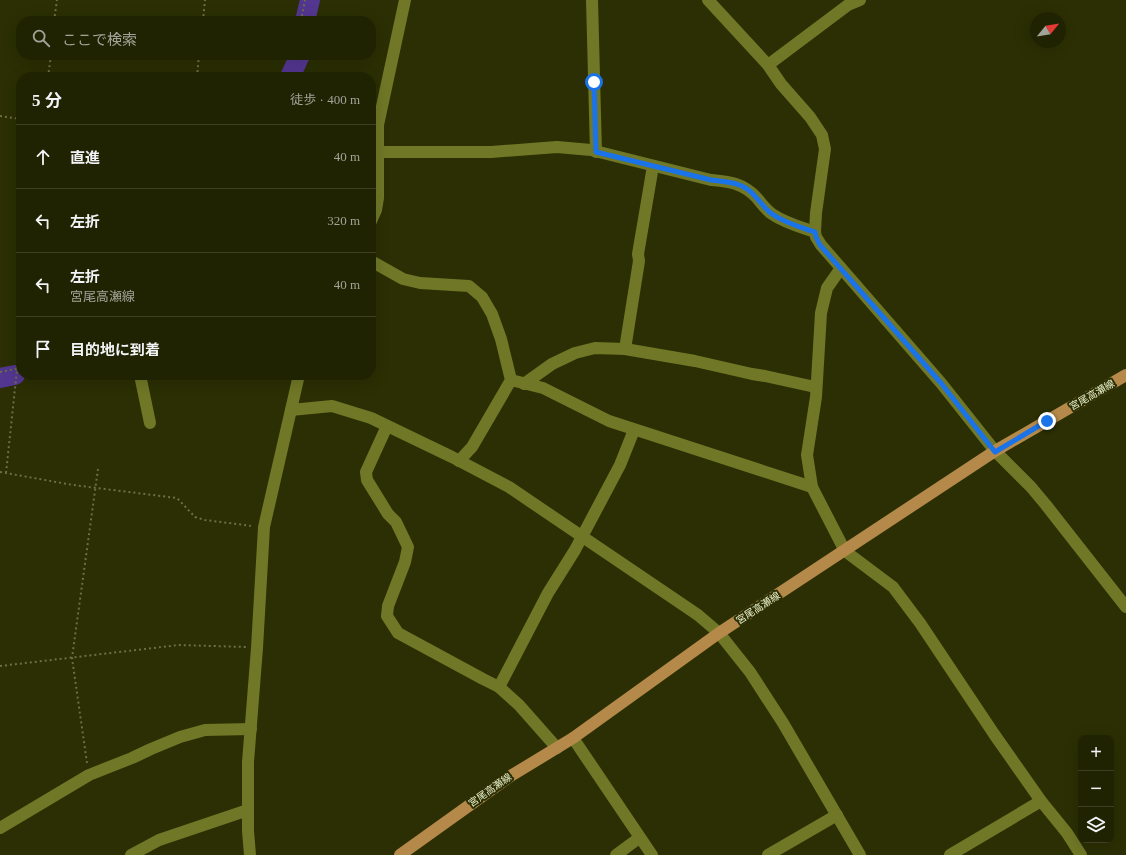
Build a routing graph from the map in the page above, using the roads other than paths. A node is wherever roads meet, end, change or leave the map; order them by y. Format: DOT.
graph roads {
  1 [pos="405,0"];
  2 [pos="592,0"];
  3 [pos="708,0"];
  4 [pos="860,0"];
  5 [pos="768,65"];
  6 [pos="378,152"];
  7 [pos="596,152"];
  8 [pos="653,166"];
  9 [pos="376,210"];
  10 [pos="815,232"];
  11 [pos="376,264"];
  12 [pos="841,268"];
  13 [pos="625,349"];
  14 [pos="1126,375"];
  15 [pos="141,380"];
  16 [pos="298,380"];
  17 [pos="511,380"];
  18 [pos="524,384"];
  19 [pos="815,387"];
  20 [pos="291,410"];
  21 [pos="150,423"];
  22 [pos="387,426"];
  23 [pos="634,430"];
  24 [pos="995,452"];
  25 [pos="459,461"];
  26 [pos="812,487"];
  27 [pos="582,535"];
  28 [pos="845,551"];
  29 [pos="1126,607"];
  30 [pos="719,633"];
  31 [pos="499,687"];
  32 [pos="251,729"];
  33 [pos="573,738"];
  34 [pos="557,748"];
  35 [pos="1041,801"];
  36 [pos="248,810"];
  37 [pos="837,815"];
  38 [pos="0,828"];
  39 [pos="639,838"];
  40 [pos="405,854"];
  41 [pos="131,855"];
  42 [pos="250,855"];
  43 [pos="616,855"];
  44 [pos="652,855"];
  45 [pos="768,855"];
  46 [pos="860,855"];
  47 [pos="950,855"];
  48 [pos="1081,855"];
  1 -- 6 [label="street"];
  2 -- 7 [label="street"];
  3 -- 5 [label="street"];
  4 -- 5 [label="street"];
  5 -- 10 [label="street"];
  6 -- 7 [label="street"];
  6 -- 9 [label="street"];
  7 -- 8 [label="street"];
  8 -- 10 [label="street"];
  8 -- 13 [label="street"];
  10 -- 12 [label="street"];
  11 -- 17 [label="street"];
  12 -- 19 [label="street"];
  12 -- 24 [label="street"];
  13 -- 18 [label="street"];
  13 -- 19 [label="street"];
  14 -- 24 [label="main road, 宮尾高瀬線"];
  15 -- 21 [label="street"];
  16 -- 20 [label="street"];
  17 -- 18 [label="street"];
  17 -- 25 [label="street"];
  18 -- 23 [label="street"];
  19 -- 26 [label="street"];
  20 -- 22 [label="street"];
  20 -- 32 [label="street"];
  22 -- 25 [label="street"];
  22 -- 31 [label="street"];
  23 -- 26 [label="street"];
  23 -- 27 [label="street"];
  24 -- 28 [label="main road, 宮尾高瀬線"];
  24 -- 29 [label="street"];
  25 -- 27 [label="street"];
  26 -- 28 [label="street"];
  27 -- 30 [label="street"];
  27 -- 31 [label="street"];
  28 -- 30 [label="main road, 宮尾高瀬線"];
  28 -- 35 [label="street"];
  30 -- 33 [label="main road, 宮尾高瀬線"];
  30 -- 37 [label="street"];
  31 -- 34 [label="street"];
  32 -- 36 [label="street"];
  32 -- 38 [label="street"];
  33 -- 34 [label="main road, 宮尾高瀬線"];
  33 -- 39 [label="street"];
  34 -- 40 [label="main road, 宮尾高瀬線"];
  35 -- 47 [label="street"];
  35 -- 48 [label="street"];
  36 -- 41 [label="street"];
  36 -- 42 [label="street"];
  37 -- 45 [label="street"];
  37 -- 46 [label="street"];
  39 -- 43 [label="street"];
  39 -- 44 [label="street"];
}
